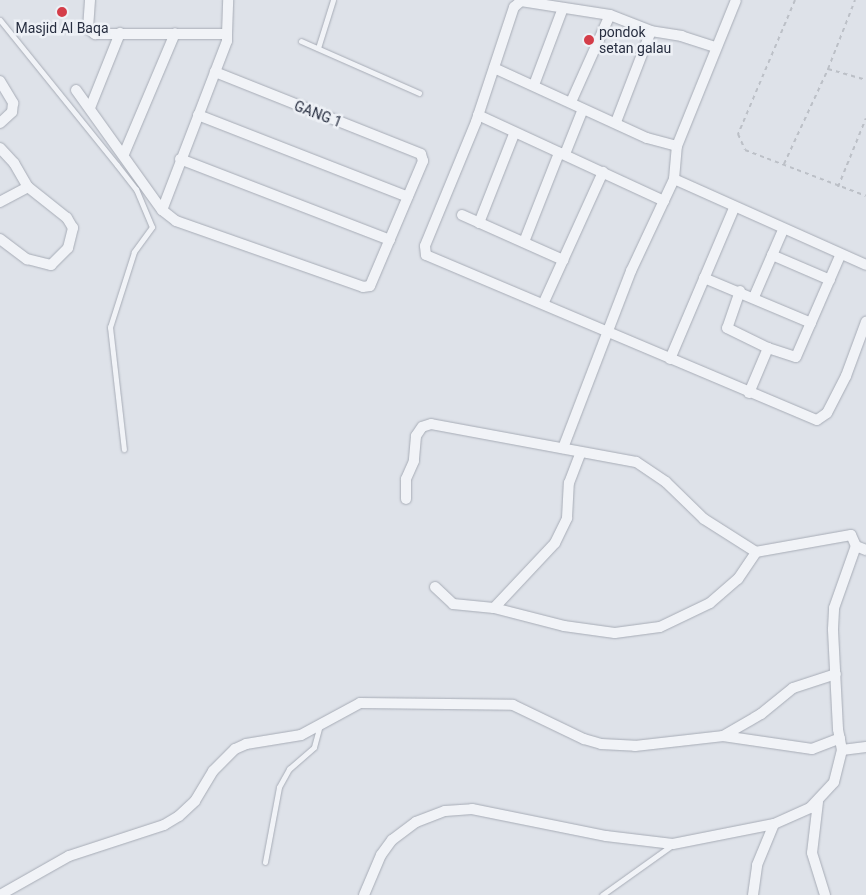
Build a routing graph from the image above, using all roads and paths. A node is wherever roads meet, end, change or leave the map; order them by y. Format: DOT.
graph roads {
  1 [pos="90,0"];
  2 [pos="228,0"];
  3 [pos="333,0"];
  4 [pos="736,0"];
  5 [pos="795,0"];
  6 [pos="855,0"];
  7 [pos="563,8"];
  8 [pos="610,15"];
  9 [pos="0,20"];
  10 [pos="651,31"];
  11 [pos="175,33"];
  12 [pos="120,34"];
  13 [pos="227,34"];
  14 [pos="301,41"];
  15 [pos="715,47"];
  16 [pos="318,48"];
  17 [pos="494,68"];
  18 [pos="828,69"];
  19 [pos="215,72"];
  20 [pos="866,80"];
  21 [pos="0,81"];
  22 [pos="534,84"];
  23 [pos="76,90"];
  24 [pos="419,93"];
  25 [pos="571,102"];
  26 [pos="90,108"];
  27 [pos="583,108"];
  28 [pos="198,115"];
  29 [pos="478,115"];
  30 [pos="866,118"];
  31 [pos="616,122"];
  32 [pos="0,123"];
  33 [pos="514,134"];
  34 [pos="676,146"];
  35 [pos="0,148"];
  36 [pos="124,154"];
  37 [pos="562,154"];
  38 [pos="180,159"];
  39 [pos="784,164"];
  40 [pos="603,172"];
  41 [pos="674,179"];
  42 [pos="28,187"];
  43 [pos="838,187"];
  44 [pos="866,196"];
  45 [pos="408,197"];
  46 [pos="664,201"];
  47 [pos="0,202"];
  48 [pos="734,208"];
  49 [pos="162,210"];
  50 [pos="462,215"];
  51 [pos="479,223"];
  52 [pos="782,230"];
  53 [pos="0,239"];
  54 [pos="390,240"];
  55 [pos="524,242"];
  56 [pos="772,256"];
  57 [pos="840,256"];
  58 [pos="563,260"];
  59 [pos="866,265"];
  60 [pos="704,278"];
  61 [pos="830,280"];
  62 [pos="740,291"];
  63 [pos="754,297"];
  64 [pos="544,302"];
  65 [pos="866,322"];
  66 [pos="811,323"];
  67 [pos="608,330"];
  68 [pos="768,348"];
  69 [pos="670,359"];
  70 [pos="749,393"];
  71 [pos="563,448"];
  72 [pos="124,449"];
  73 [pos="580,454"];
  74 [pos="406,499"];
  75 [pos="861,548"];
  76 [pos="756,552"];
  77 [pos="435,587"];
  78 [pos="494,608"];
  79 [pos="836,674"];
  80 [pos="321,724"];
  81 [pos="723,736"];
  82 [pos="840,738"];
  83 [pos="866,747"];
  84 [pos="842,750"];
  85 [pos="818,802"];
  86 [pos="774,824"];
  87 [pos="673,844"];
  88 [pos="265,862"];
  89 [pos="0,895"];
  90 [pos="364,895"];
  91 [pos="602,895"];
  92 [pos="753,895"];
  93 [pos="826,895"];
  1 -- 12 [label="street"];
  2 -- 13 [label="street"];
  3 -- 16 [label="lane"];
  4 -- 15 [label="street"];
  5 -- 39 [label="path"];
  6 -- 18 [label="path"];
  7 -- 8 [label="street"];
  7 -- 17 [label="street"];
  7 -- 22 [label="street"];
  8 -- 10 [label="street"];
  8 -- 25 [label="street"];
  9 -- 72 [label="lane"];
  10 -- 15 [label="street"];
  10 -- 31 [label="street"];
  11 -- 12 [label="street"];
  11 -- 13 [label="street"];
  11 -- 36 [label="street"];
  12 -- 26 [label="street"];
  13 -- 19 [label="street"];
  14 -- 16 [label="lane"];
  15 -- 34 [label="street"];
  16 -- 24 [label="lane"];
  17 -- 22 [label="street"];
  17 -- 29 [label="street"];
  18 -- 20 [label="path"];
  18 -- 39 [label="path"];
  19 -- 28 [label="street"];
  19 -- 45 [label="street, GANG 1"];
  21 -- 32 [label="street"];
  22 -- 25 [label="street"];
  23 -- 26 [label="street"];
  25 -- 27 [label="street"];
  26 -- 36 [label="street"];
  27 -- 31 [label="street"];
  27 -- 37 [label="street"];
  28 -- 38 [label="street"];
  28 -- 45 [label="street"];
  29 -- 33 [label="street"];
  29 -- 64 [label="street"];
  30 -- 43 [label="path"];
  31 -- 34 [label="street"];
  33 -- 37 [label="street"];
  33 -- 51 [label="street"];
  34 -- 41 [label="street"];
  35 -- 42 [label="street"];
  36 -- 49 [label="street"];
  37 -- 40 [label="street"];
  37 -- 55 [label="street"];
  38 -- 49 [label="street"];
  38 -- 54 [label="street"];
  39 -- 43 [label="path"];
  40 -- 46 [label="street"];
  40 -- 58 [label="street"];
  41 -- 46 [label="street"];
  41 -- 48 [label="street"];
  42 -- 47 [label="street"];
  42 -- 53 [label="street"];
  43 -- 44 [label="path"];
  45 -- 54 [label="street"];
  46 -- 67 [label="street"];
  48 -- 52 [label="street"];
  48 -- 60 [label="street"];
  49 -- 54 [label="street"];
  50 -- 51 [label="street"];
  51 -- 55 [label="street"];
  52 -- 56 [label="street"];
  52 -- 57 [label="street"];
  55 -- 58 [label="street"];
  56 -- 61 [label="street"];
  56 -- 63 [label="street"];
  57 -- 59 [label="street"];
  57 -- 61 [label="street"];
  58 -- 64 [label="street"];
  60 -- 62 [label="street"];
  60 -- 69 [label="street"];
  61 -- 66 [label="street"];
  62 -- 63 [label="street"];
  62 -- 68 [label="street"];
  63 -- 66 [label="street"];
  64 -- 67 [label="street"];
  65 -- 70 [label="street"];
  66 -- 68 [label="street"];
  67 -- 69 [label="street"];
  67 -- 71 [label="street"];
  68 -- 70 [label="street"];
  69 -- 70 [label="street"];
  71 -- 73 [label="street"];
  71 -- 74 [label="street"];
  73 -- 76 [label="street"];
  73 -- 78 [label="street"];
  75 -- 76 [label="street"];
  75 -- 79 [label="street"];
  76 -- 78 [label="street"];
  77 -- 78 [label="street"];
  79 -- 81 [label="street"];
  79 -- 82 [label="street"];
  80 -- 81 [label="street"];
  80 -- 88 [label="lane"];
  80 -- 89 [label="street"];
  81 -- 82 [label="street"];
  82 -- 84 [label="street"];
  83 -- 84 [label="street"];
  84 -- 85 [label="street"];
  85 -- 86 [label="street"];
  85 -- 93 [label="street"];
  86 -- 87 [label="street"];
  86 -- 92 [label="street"];
  87 -- 90 [label="street"];
  87 -- 91 [label="lane"];
}
